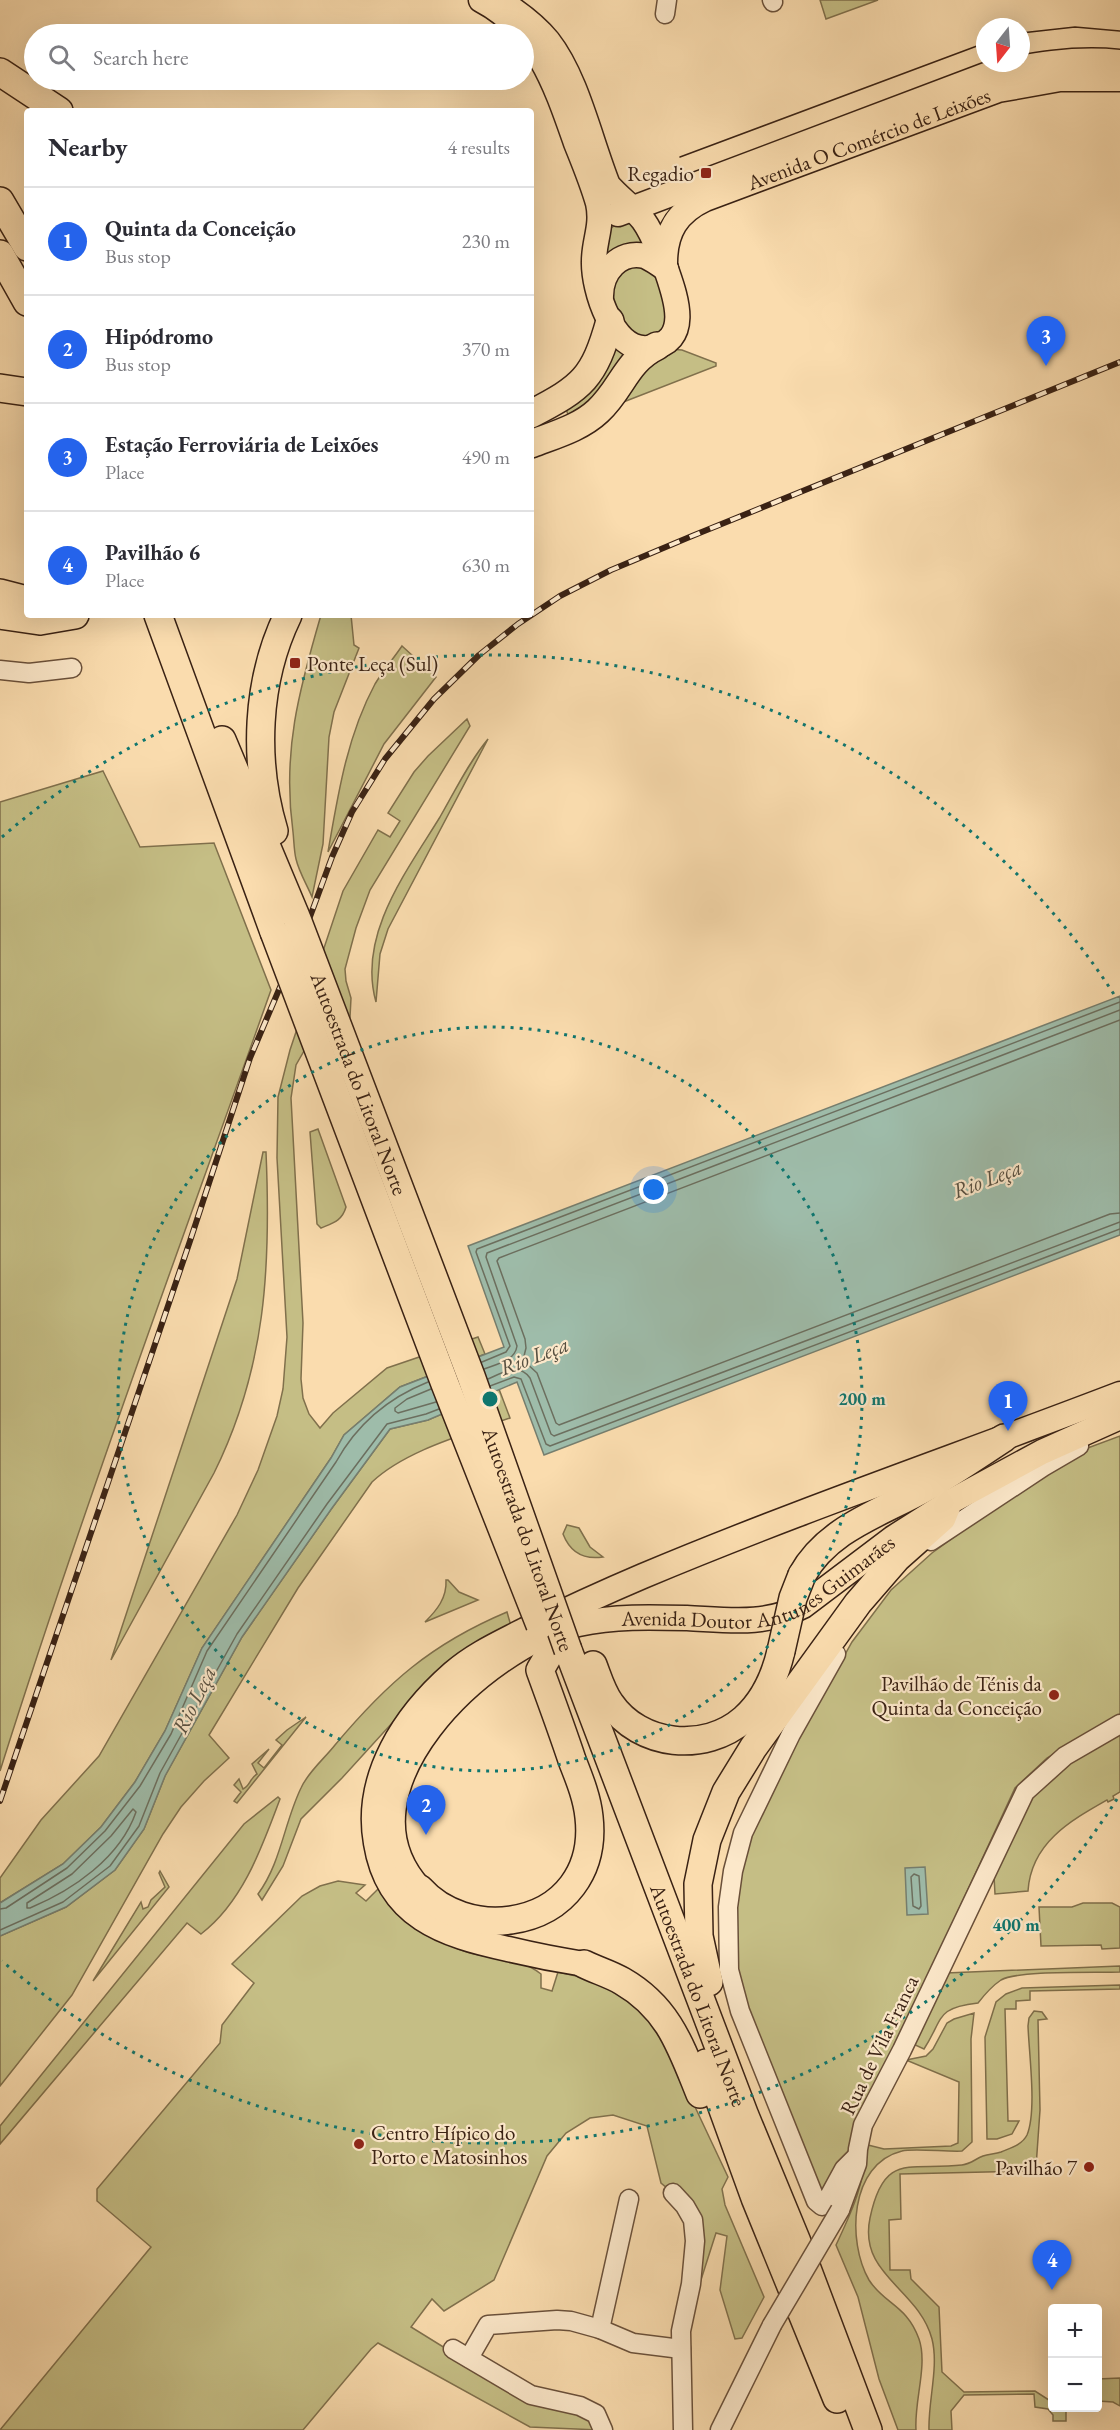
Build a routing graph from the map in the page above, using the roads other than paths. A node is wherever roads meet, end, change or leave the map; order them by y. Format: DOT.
graph roads {
  1 [pos="481,0"];
  2 [pos="498,0"];
  3 [pos="515,24"];
  4 [pos="531,24"];
  5 [pos="534,27"];
  6 [pos="534,46"];
  7 [pos="1120,62"];
  8 [pos="0,72"];
  9 [pos="1120,80"];
  10 [pos="24,88"];
  11 [pos="27,90"];
  12 [pos="54,108"];
  13 [pos="0,201"];
  14 [pos="625,202"];
  15 [pos="598,240"];
  16 [pos="24,242"];
  17 [pos="0,254"];
  18 [pos="666,269"];
  19 [pos="24,297"];
  20 [pos="606,310"];
  21 [pos="657,346"];
  22 [pos="0,388"];
  23 [pos="24,392"];
  24 [pos="538,407"];
  25 [pos="534,443"];
  26 [pos="0,593"];
  27 [pos="24,599"];
  28 [pos="0,615"];
  29 [pos="58,618"];
  30 [pos="159,618"];
  31 [pos="176,618"];
  32 [pos="287,618"];
  33 [pos="72,668"];
  34 [pos="0,670"];
  35 [pos="285,925"];
  36 [pos="1120,1394"];
  37 [pos="1120,1418"];
  38 [pos="1120,1428"];
  39 [pos="1004,1438"];
  40 [pos="948,1503"];
  41 [pos="568,1648"];
  42 [pos="1120,1724"];
  43 [pos="420,1889"];
  44 [pos="584,1964"];
  45 [pos="745,2116"];
  46 [pos="858,2156"];
  47 [pos="673,2193"];
  48 [pos="754,2198"];
  49 [pos="629,2199"];
  50 [pos="600,2329"];
  51 [pos="453,2349"];
  52 [pos="681,2349"];
  53 [pos="469,2358"];
  54 [pos="722,2426"];
  55 [pos="603,2430"];
  56 [pos="683,2430"];
  57 [pos="850,2430"];
  58 [pos="868,2430"];
  1 -- 3 [label="main road"];
  2 -- 4 [label="main road, Avenida O Comércio de Leixões"];
  5 -- 14 [label="main road, Avenida O Comércio de Leixões"];
  6 -- 15 [label="main road"];
  7 -- 14 [label="main road, Avenida O Comércio de Leixões"];
  8 -- 10 [label="highway"];
  9 -- 18 [label="main road, Avenida O Comércio de Leixões"];
  11 -- 12 [label="highway"];
  13 -- 16 [label="highway"];
  14 -- 15 [label="main road"];
  14 -- 18 [label="main road, Avenida O Comércio de Leixões"];
  15 -- 20 [label="main road"];
  17 -- 19 [label="highway"];
  18 -- 20 [label="main road"];
  18 -- 21 [label="main road, Avenida O Comércio de Leixões"];
  20 -- 21 [label="main road"];
  20 -- 24 [label="highway"];
  21 -- 25 [label="highway"];
  22 -- 23 [label="highway"];
  26 -- 27 [label="highway"];
  28 -- 29 [label="highway"];
  30 -- 35 [label="highway, Autoestrada do Litoral Norte"];
  31 -- 35 [label="highway, Autoestrada do Litoral Norte"];
  32 -- 35 [label="highway"];
  33 -- 34 [label="street"];
  35 -- 41 [label="highway, Autoestrada do Litoral Norte, bridge"];
  35 -- 41 [label="highway, Autoestrada do Litoral Norte, bridge"];
  36 -- 39 [label="main road"];
  37 -- 40 [label="main road, Avenida Doutor Antunes Guimarães"];
  38 -- 46 [label="street"];
  39 -- 41 [label="highway, bridge"];
  39 -- 44 [label="main road"];
  40 -- 43 [label="main road, Avenida Doutor Antunes Guimarães"];
  40 -- 45 [label="highway"];
  41 -- 43 [label="highway"];
  41 -- 45 [label="highway, Autoestrada do Litoral Norte"];
  41 -- 48 [label="highway, Autoestrada do Litoral Norte"];
  42 -- 46 [label="street, Rua de Vila Franca"];
  44 -- 48 [label="highway"];
  45 -- 58 [label="highway, Autoestrada do Litoral Norte"];
  46 -- 54 [label="street, Rua de Vila Franca, bridge"];
  47 -- 52 [label="street"];
  48 -- 57 [label="highway, Autoestrada do Litoral Norte"];
  49 -- 50 [label="street"];
  50 -- 52 [label="street"];
  50 -- 53 [label="street"];
  51 -- 53 [label="street"];
  52 -- 56 [label="street"];
  53 -- 55 [label="street"];
}
